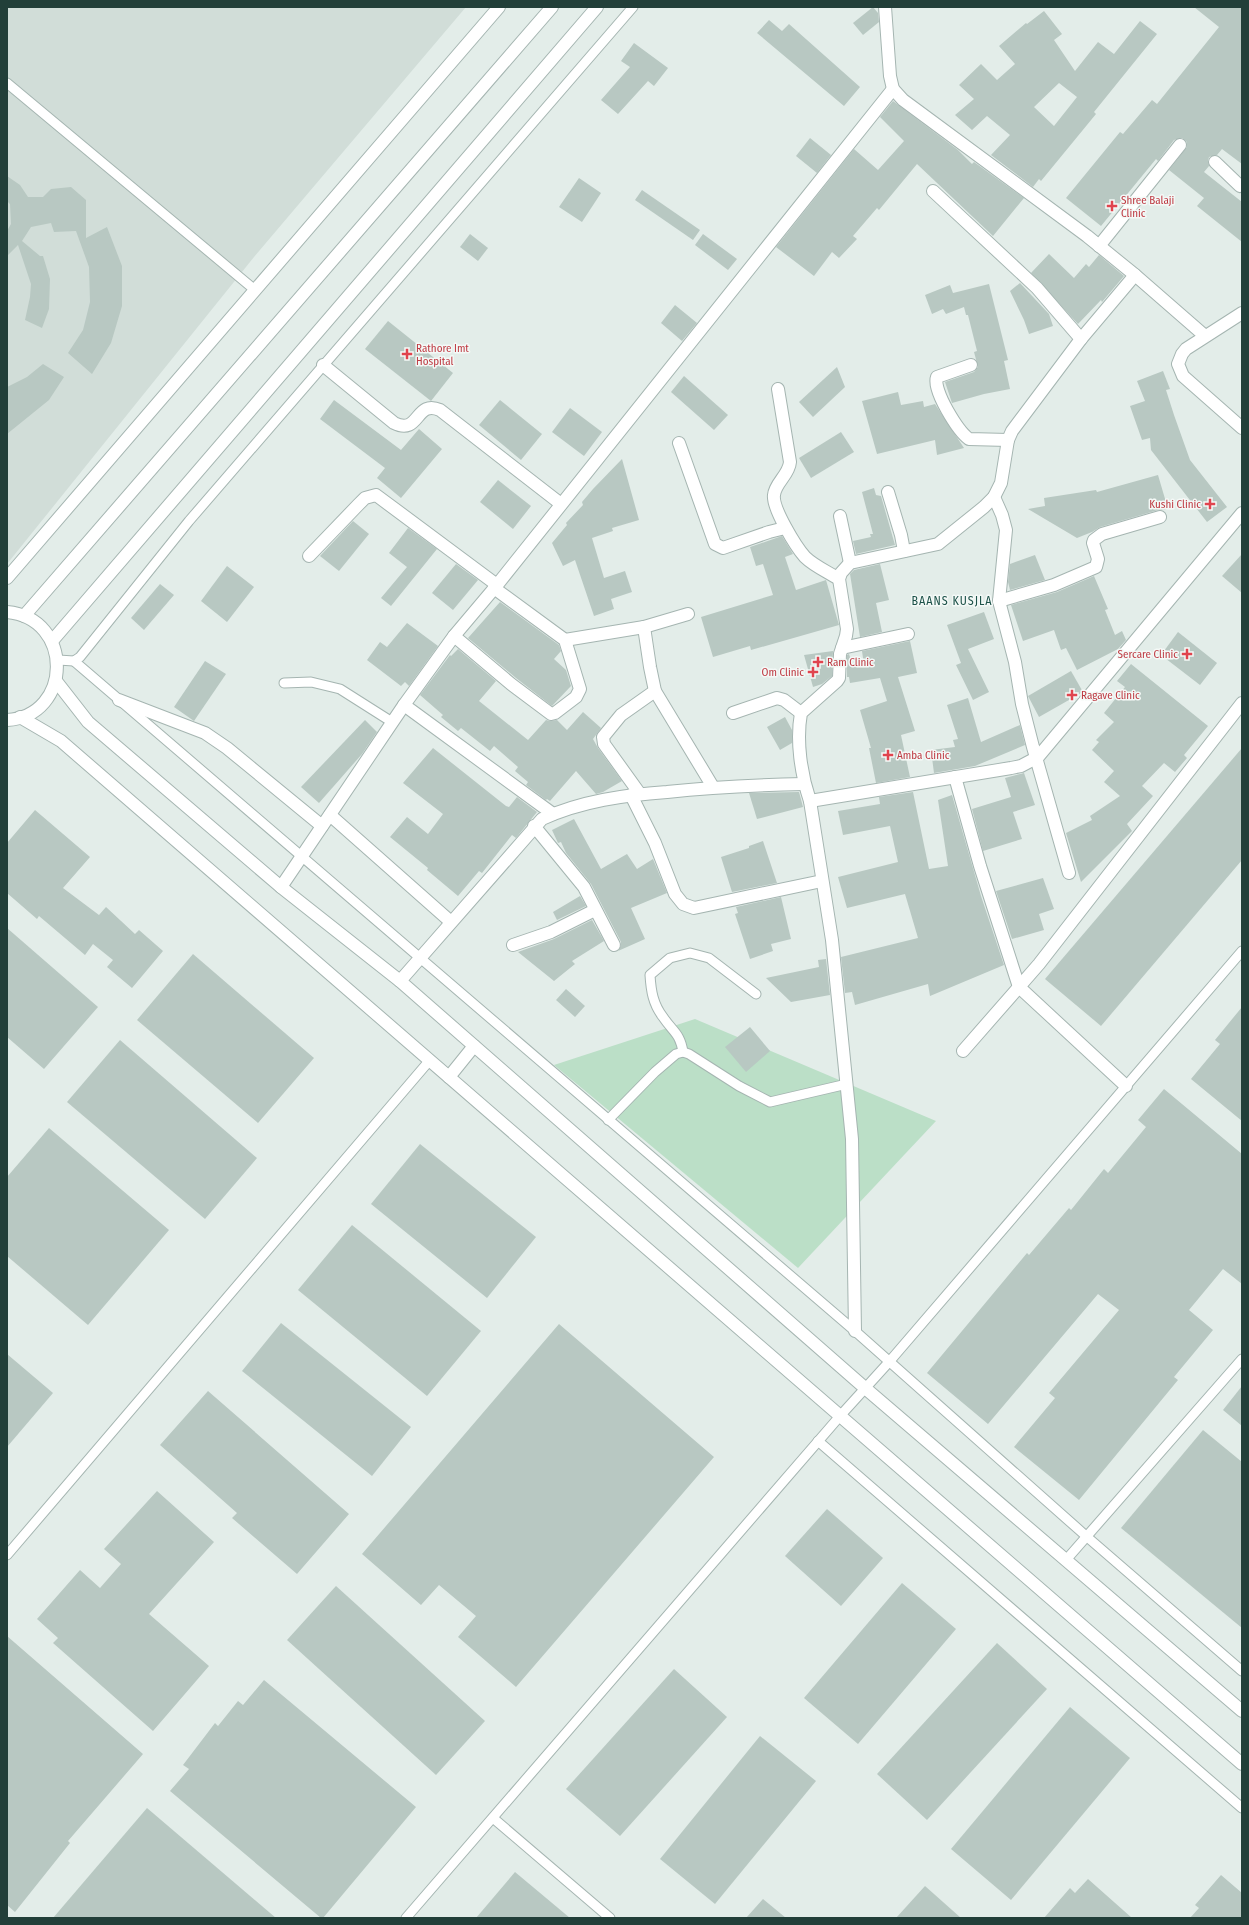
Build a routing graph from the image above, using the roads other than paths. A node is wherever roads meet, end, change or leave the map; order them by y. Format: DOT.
graph roads {
  1 [pos="500,7"];
  2 [pos="552,7"];
  3 [pos="598,7"];
  4 [pos="633,7"];
  5 [pos="885,7"];
  6 [pos="7,82"];
  7 [pos="893,89"];
  8 [pos="1180,145"];
  9 [pos="1215,162"];
  10 [pos="1242,185"];
  11 [pos="933,191"];
  12 [pos="1099,246"];
  13 [pos="1136,276"];
  14 [pos="254,290"];
  15 [pos="1242,313"];
  16 [pos="1205,336"];
  17 [pos="1081,339"];
  18 [pos="323,365"];
  19 [pos="971,365"];
  20 [pos="778,389"];
  21 [pos="1242,427"];
  22 [pos="1008,440"];
  23 [pos="679,443"];
  24 [pos="888,492"];
  25 [pos="994,497"];
  26 [pos="561,504"];
  27 [pos="1242,513"];
  28 [pos="840,516"];
  29 [pos="1160,517"];
  30 [pos="785,528"];
  31 [pos="904,551"];
  32 [pos="309,556"];
  33 [pos="850,563"];
  34 [pos="7,578"];
  35 [pos="839,579"];
  36 [pos="496,587"];
  37 [pos="1000,601"];
  38 [pos="7,612"];
  39 [pos="688,614"];
  40 [pos="24,616"];
  41 [pos="644,627"];
  42 [pos="908,634"];
  43 [pos="454,636"];
  44 [pos="565,640"];
  45 [pos="52,641"];
  46 [pos="842,648"];
  47 [pos="58,660"];
  48 [pos="74,661"];
  49 [pos="56,681"];
  50 [pos="284,683"];
  51 [pos="656,691"];
  52 [pos="119,700"];
  53 [pos="1242,703"];
  54 [pos="404,705"];
  55 [pos="733,713"];
  56 [pos="801,713"];
  57 [pos="20,717"];
  58 [pos="7,720"];
  59 [pos="392,722"];
  60 [pos="1038,757"];
  61 [pos="955,777"];
  62 [pos="804,784"];
  63 [pos="713,787"];
  64 [pos="635,795"];
  65 [pos="810,801"];
  66 [pos="553,814"];
  67 [pos="330,815"];
  68 [pos="322,826"];
  69 [pos="534,826"];
  70 [pos="302,856"];
  71 [pos="1069,873"];
  72 [pos="822,881"];
  73 [pos="281,887"];
  74 [pos="595,910"];
  75 [pos="451,922"];
  76 [pos="513,945"];
  77 [pos="614,945"];
  78 [pos="1242,951"];
  79 [pos="419,958"];
  80 [pos="400,981"];
  81 [pos="1019,987"];
  82 [pos="756,994"];
  83 [pos="474,1046"];
  84 [pos="963,1051"];
  85 [pos="682,1052"];
  86 [pos="430,1060"];
  87 [pos="449,1077"];
  88 [pos="846,1084"];
  89 [pos="1126,1086"];
  90 [pos="608,1120"];
  91 [pos="855,1331"];
  92 [pos="1242,1359"];
  93 [pos="889,1362"];
  94 [pos="866,1388"];
  95 [pos="840,1416"];
  96 [pos="818,1441"];
  97 [pos="1086,1536"];
  98 [pos="7,1555"];
  99 [pos="1066,1560"];
  100 [pos="1242,1671"];
  101 [pos="1242,1711"];
  102 [pos="1242,1764"];
  103 [pos="1242,1808"];
  104 [pos="493,1818"];
  105 [pos="406,1918"];
  106 [pos="610,1918"];
  1 -- 14 [label="street"];
  2 -- 40 [label="street"];
  3 -- 45 [label="street"];
  4 -- 18 [label="lane"];
  5 -- 7 [label="street"];
  6 -- 14 [label="lane"];
  7 -- 12 [label="street"];
  7 -- 26 [label="street"];
  8 -- 12 [label="street"];
  9 -- 10 [label="street"];
  11 -- 17 [label="street"];
  12 -- 13 [label="street"];
  13 -- 16 [label="street"];
  13 -- 17 [label="street"];
  14 -- 34 [label="street"];
  15 -- 16 [label="street"];
  16 -- 21 [label="street"];
  17 -- 22 [label="street"];
  18 -- 26 [label="street"];
  18 -- 48 [label="lane"];
  19 -- 22 [label="street"];
  20 -- 30 [label="street"];
  22 -- 25 [label="street"];
  23 -- 30 [label="street"];
  24 -- 31 [label="street"];
  25 -- 31 [label="street"];
  25 -- 37 [label="street"];
  26 -- 36 [label="street"];
  27 -- 60 [label="street"];
  28 -- 33 [label="street"];
  29 -- 37 [label="street"];
  30 -- 35 [label="street"];
  31 -- 33 [label="street"];
  32 -- 36 [label="street"];
  33 -- 35 [label="street"];
  35 -- 46 [label="street"];
  36 -- 43 [label="street"];
  36 -- 44 [label="street"];
  37 -- 60 [label="street"];
  38 -- 40 [label="street"];
  39 -- 41 [label="street"];
  40 -- 45 [label="street"];
  41 -- 44 [label="street"];
  41 -- 51 [label="street"];
  42 -- 46 [label="street"];
  43 -- 44 [label="street"];
  43 -- 54 [label="street"];
  45 -- 47 [label="street"];
  46 -- 56 [label="street"];
  47 -- 48 [label="lane"];
  47 -- 49 [label="street"];
  48 -- 52 [label="lane"];
  49 -- 57 [label="street"];
  49 -- 73 [label="street"];
  50 -- 59 [label="lane"];
  51 -- 63 [label="street"];
  51 -- 64 [label="street"];
  52 -- 68 [label="street"];
  52 -- 70 [label="lane"];
  53 -- 81 [label="street"];
  54 -- 59 [label="street"];
  54 -- 66 [label="street"];
  55 -- 56 [label="street"];
  56 -- 62 [label="street"];
  57 -- 58 [label="street"];
  57 -- 86 [label="street"];
  59 -- 67 [label="street"];
  60 -- 61 [label="street"];
  60 -- 71 [label="street"];
  61 -- 65 [label="street"];
  61 -- 81 [label="street"];
  62 -- 63 [label="street"];
  62 -- 65 [label="street"];
  63 -- 64 [label="street"];
  64 -- 66 [label="street"];
  64 -- 72 [label="street"];
  65 -- 72 [label="street"];
  66 -- 69 [label="street"];
  67 -- 68 [label="street"];
  67 -- 75 [label="street"];
  68 -- 70 [label="street"];
  69 -- 74 [label="street"];
  69 -- 75 [label="street"];
  70 -- 73 [label="street"];
  70 -- 79 [label="lane"];
  72 -- 88 [label="street"];
  73 -- 80 [label="street"];
  74 -- 76 [label="street"];
  74 -- 77 [label="street"];
  75 -- 79 [label="street"];
  78 -- 89 [label="lane"];
  79 -- 80 [label="street"];
  79 -- 90 [label="lane"];
  80 -- 83 [label="street"];
  81 -- 84 [label="street"];
  81 -- 89 [label="street"];
  82 -- 85 [label="lane"];
  83 -- 87 [label="street"];
  83 -- 94 [label="street"];
  85 -- 88 [label="lane"];
  85 -- 90 [label="lane"];
  86 -- 87 [label="street"];
  86 -- 98 [label="lane"];
  87 -- 95 [label="street"];
  88 -- 91 [label="street"];
  89 -- 93 [label="lane"];
  90 -- 91 [label="lane"];
  91 -- 93 [label="lane"];
  92 -- 97 [label="lane"];
  93 -- 94 [label="lane"];
  93 -- 97 [label="lane"];
  94 -- 95 [label="lane"];
  94 -- 99 [label="street"];
  95 -- 96 [label="lane"];
  95 -- 102 [label="street"];
  96 -- 103 [label="lane"];
  96 -- 104 [label="lane"];
  97 -- 99 [label="lane"];
  97 -- 100 [label="lane"];
  99 -- 101 [label="street"];
  104 -- 105 [label="lane"];
  104 -- 106 [label="lane"];
}
